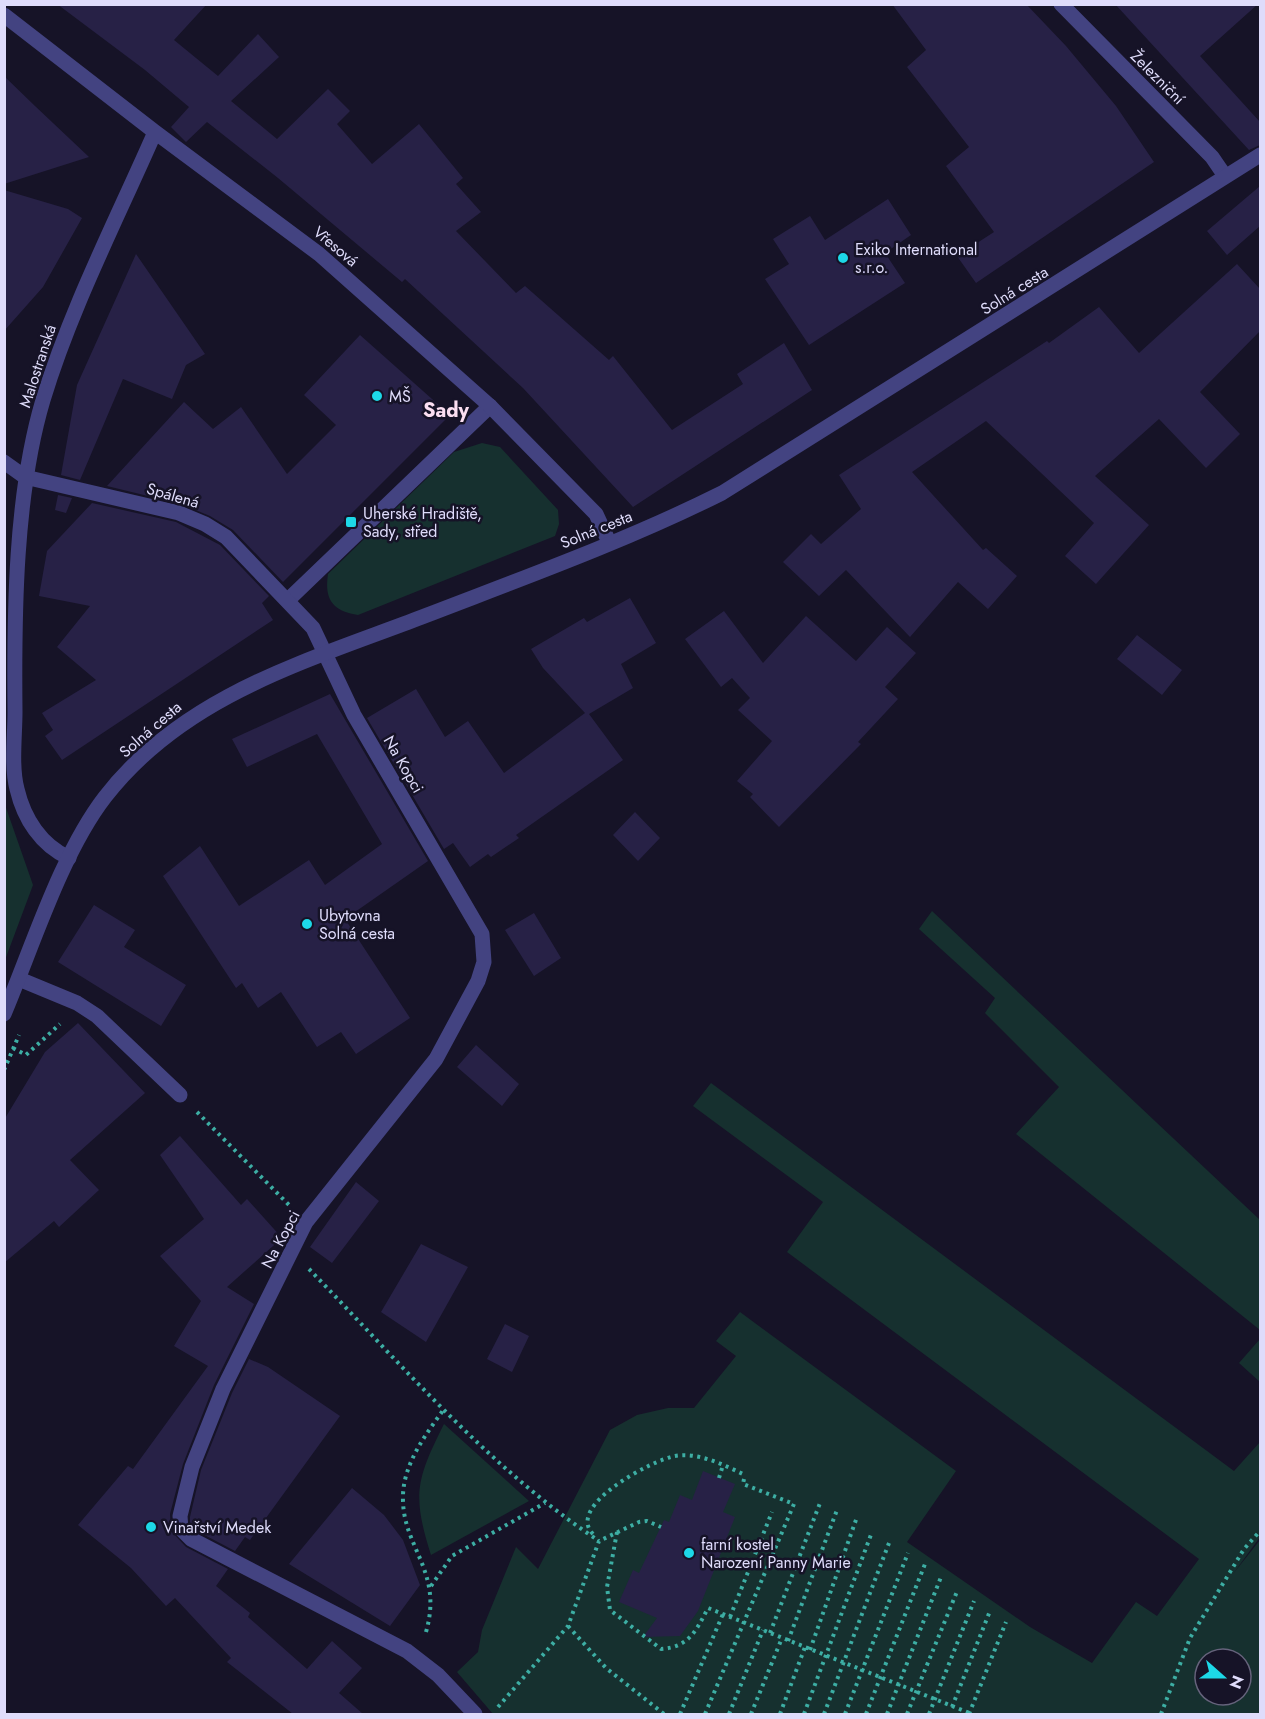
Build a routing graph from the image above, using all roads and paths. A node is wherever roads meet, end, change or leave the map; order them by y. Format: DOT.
graph roads {
  1 [pos="1061,4"];
  2 [pos="4,15"];
  3 [pos="155,132"];
  4 [pos="1260,155"];
  5 [pos="1226,176"];
  6 [pos="490,406"];
  7 [pos="4,462"];
  8 [pos="25,477"];
  9 [pos="609,542"];
  10 [pos="288,600"];
  11 [pos="326,654"];
  12 [pos="69,858"];
  13 [pos="19,979"];
  14 [pos="6,1004"];
  15 [pos="67,1017"];
  16 [pos="23,1027"];
  17 [pos="13,1048"];
  18 [pos="4,1070"];
  19 [pos="180,1095"];
  20 [pos="306,1222"];
  21 [pos="292,1252"];
  22 [pos="444,1409"];
  23 [pos="723,1465"];
  24 [pos="719,1478"];
  25 [pos="545,1503"];
  26 [pos="820,1503"];
  27 [pos="837,1510"];
  28 [pos="772,1512"];
  29 [pos="856,1517"];
  30 [pos="661,1527"];
  31 [pos="1260,1531"];
  32 [pos="617,1532"];
  33 [pos="872,1532"];
  34 [pos="599,1541"];
  35 [pos="888,1543"];
  36 [pos="908,1553"];
  37 [pos="925,1564"];
  38 [pos="941,1577"];
  39 [pos="430,1586"];
  40 [pos="958,1589"];
  41 [pos="974,1601"];
  42 [pos="990,1611"];
  43 [pos="723,1614"];
  44 [pos="730,1617"];
  45 [pos="1006,1622"];
  46 [pos="745,1623"];
  47 [pos="568,1626"];
  48 [pos="763,1630"];
  49 [pos="770,1634"];
  50 [pos="782,1638"];
  51 [pos="788,1641"];
  52 [pos="805,1647"];
  53 [pos="810,1650"];
  54 [pos="826,1656"];
  55 [pos="417,1658"];
  56 [pos="844,1663"];
  57 [pos="862,1670"];
  58 [pos="880,1678"];
  59 [pos="898,1685"];
  60 [pos="916,1692"];
  61 [pos="935,1700"];
  62 [pos="952,1707"];
  63 [pos="492,1713"];
  64 [pos="475,1714"];
  65 [pos="664,1714"];
  66 [pos="680,1714"];
  67 [pos="705,1714"];
  68 [pos="729,1714"];
  69 [pos="751,1714"];
  70 [pos="780,1714"];
  71 [pos="804,1714"];
  72 [pos="824,1714"];
  73 [pos="845,1714"];
  74 [pos="866,1714"];
  75 [pos="886,1714"];
  76 [pos="907,1714"];
  77 [pos="929,1714"];
  78 [pos="970,1714"];
  79 [pos="1161,1714"];
  1 -- 5 [label="street, Železniční"];
  2 -- 3 [label="street, Vřesová"];
  3 -- 6 [label="street, Vřesová"];
  3 -- 8 [label="street, Malostranská"];
  4 -- 5 [label="street, Solná cesta"];
  5 -- 9 [label="street, Solná cesta"];
  6 -- 9 [label="street, Vřesová"];
  6 -- 10 [label="street"];
  7 -- 8 [label="street"];
  8 -- 10 [label="street, Spálená"];
  8 -- 12 [label="street, Malostranská"];
  9 -- 11 [label="street, Solná cesta"];
  10 -- 11 [label="street, Spálená"];
  11 -- 12 [label="street, Solná cesta"];
  11 -- 20 [label="street, Na Kopci"];
  12 -- 13 [label="street, Solná cesta"];
  13 -- 14 [label="street, Solná cesta"];
  13 -- 19 [label="street"];
  15 -- 17 [label="path"];
  16 -- 17 [label="path"];
  17 -- 18 [label="path"];
  19 -- 20 [label="path"];
  20 -- 21 [label="street, Na Kopci"];
  21 -- 22 [label="path"];
  21 -- 55 [label="street, Na Kopci"];
  22 -- 25 [label="path"];
  22 -- 39 [label="path"];
  23 -- 24 [label="path"];
  23 -- 34 [label="path"];
  23 -- 46 [label="path"];
  25 -- 34 [label="path"];
  25 -- 39 [label="path"];
  26 -- 49 [label="path"];
  27 -- 51 [label="path"];
  28 -- 44 [label="path"];
  29 -- 53 [label="path"];
  30 -- 32 [label="path"];
  31 -- 79 [label="path"];
  32 -- 34 [label="path"];
  32 -- 43 [label="path"];
  33 -- 54 [label="path"];
  34 -- 47 [label="path"];
  35 -- 56 [label="path"];
  36 -- 57 [label="path"];
  37 -- 58 [label="path"];
  38 -- 59 [label="path"];
  39 -- 55 [label="path"];
  40 -- 60 [label="path"];
  41 -- 61 [label="path"];
  42 -- 62 [label="path"];
  43 -- 44 [label="path"];
  43 -- 66 [label="path"];
  44 -- 46 [label="path"];
  45 -- 78 [label="path"];
  46 -- 48 [label="path"];
  46 -- 67 [label="path"];
  47 -- 63 [label="path"];
  47 -- 65 [label="path"];
  48 -- 49 [label="path"];
  48 -- 68 [label="path"];
  49 -- 50 [label="path"];
  50 -- 51 [label="path"];
  50 -- 69 [label="path"];
  51 -- 52 [label="path"];
  52 -- 53 [label="path"];
  52 -- 70 [label="path"];
  53 -- 54 [label="path"];
  54 -- 56 [label="path"];
  54 -- 71 [label="path"];
  55 -- 64 [label="street, Na Kopci"];
  56 -- 57 [label="path"];
  56 -- 72 [label="path"];
  57 -- 58 [label="path"];
  57 -- 73 [label="path"];
  58 -- 59 [label="path"];
  58 -- 74 [label="path"];
  59 -- 60 [label="path"];
  59 -- 75 [label="path"];
  60 -- 61 [label="path"];
  60 -- 76 [label="path"];
  61 -- 62 [label="path"];
  61 -- 77 [label="path"];
  62 -- 78 [label="path"];
}
